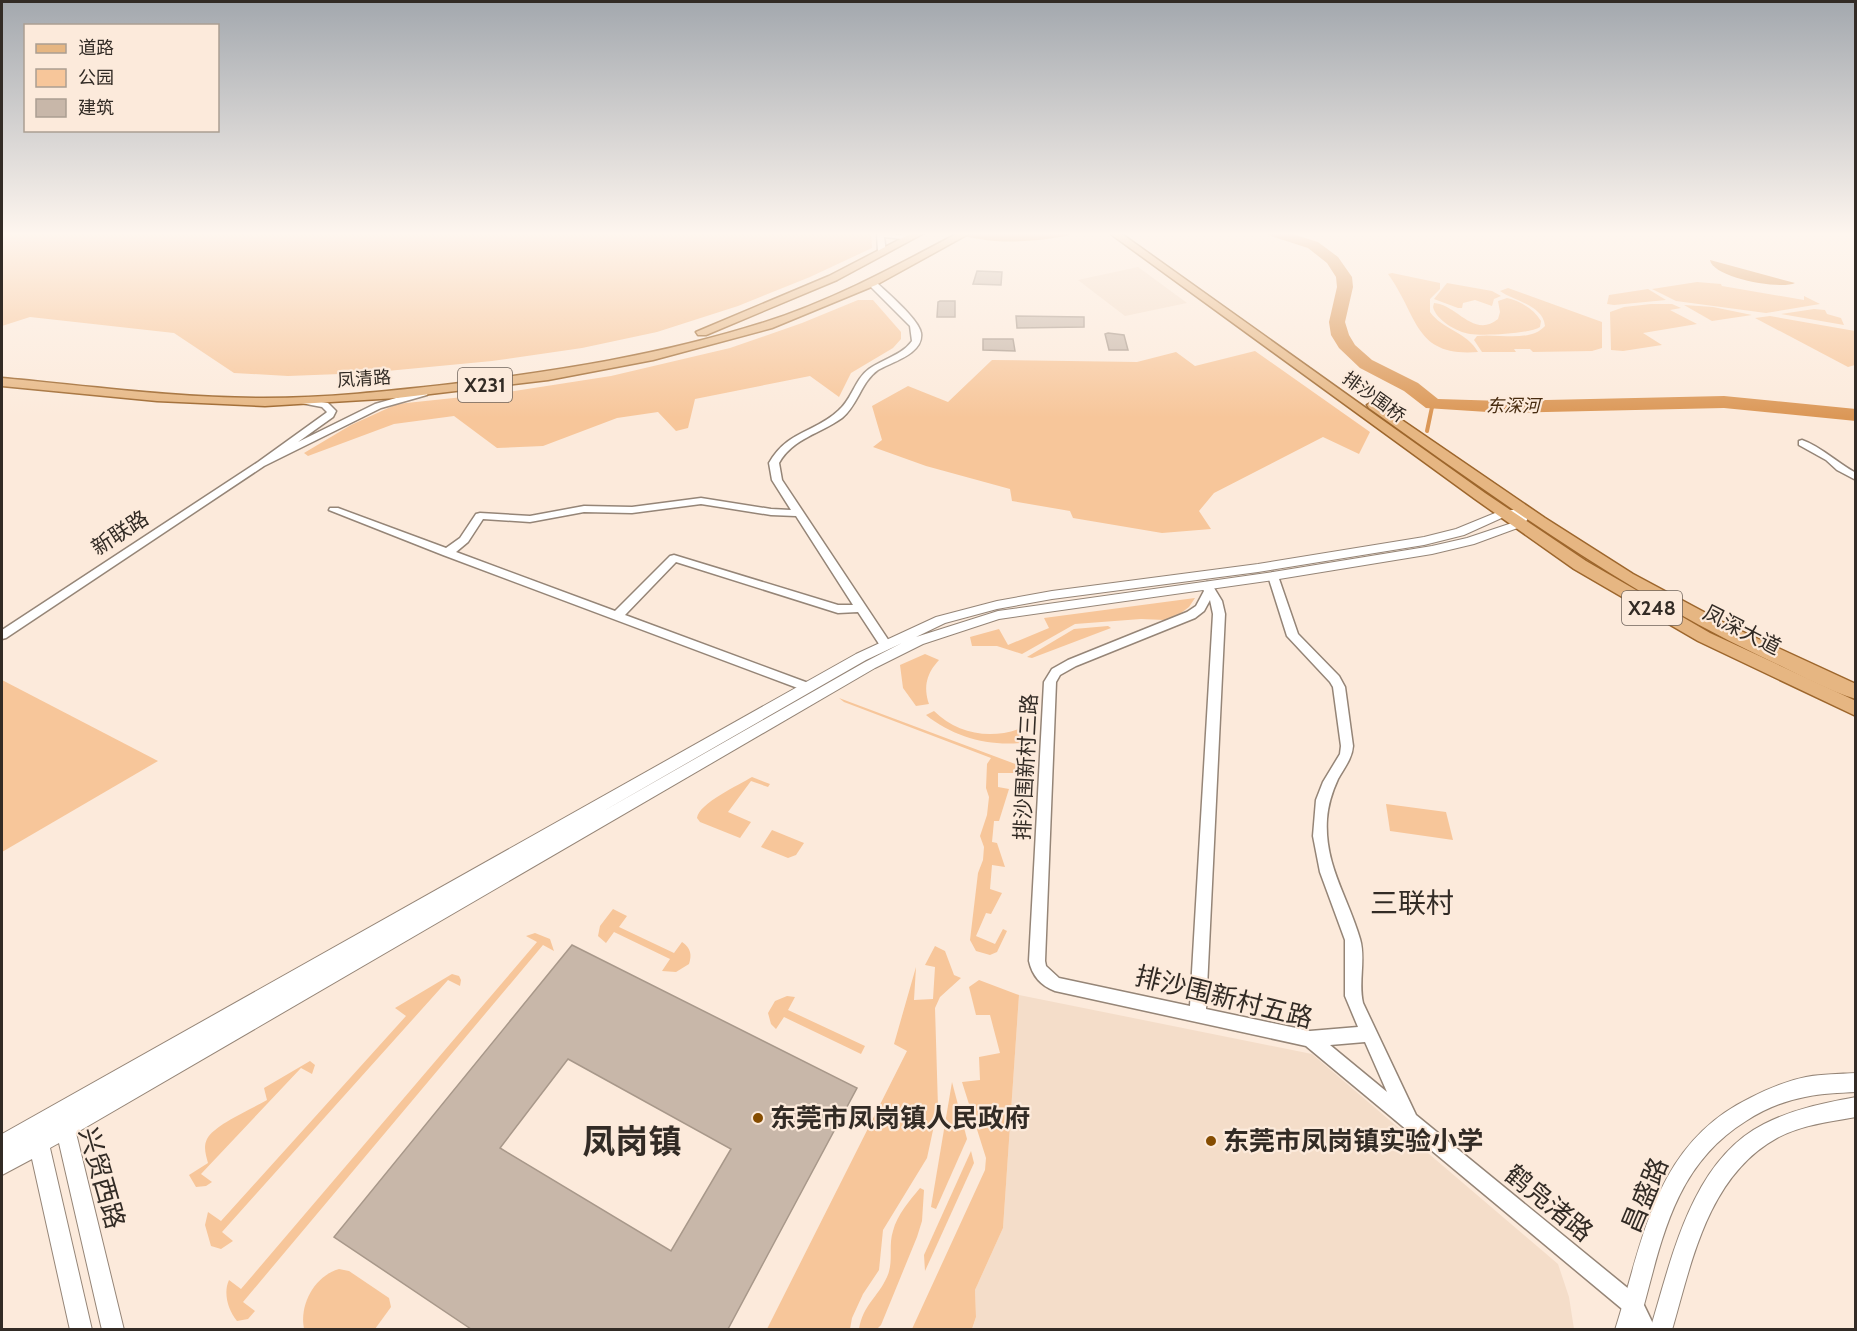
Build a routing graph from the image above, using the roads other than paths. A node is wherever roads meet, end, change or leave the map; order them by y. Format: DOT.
graph roads {
  1 [pos="792,294"];
  2 [pos="828,294"];
  3 [pos="844,294"];
  4 [pos="883,294"];
  5 [pos="1209,294"];
  6 [pos="725,335"];
  7 [pos="2,369"];
  8 [pos="2,382"];
  9 [pos="435,391"];
  10 [pos="302,401"];
  11 [pos="1802,443"];
  12 [pos="261,464"];
  13 [pos="1856,477"];
  14 [pos="1468,479"];
  15 [pos="334,510"];
  16 [pos="799,513"];
  17 [pos="1504,513"];
  18 [pos="1522,518"];
  19 [pos="447,553"];
  20 [pos="1273,576"];
  21 [pos="1208,588"];
  22 [pos="862,608"];
  23 [pos="617,616"];
  24 [pos="2,635"];
  25 [pos="885,644"];
  26 [pos="807,687"];
  27 [pos="1856,692"];
  28 [pos="1856,709"];
  29 [pos="1039,970"];
  30 [pos="1198,1015"];
  31 [pos="1370,1034"];
  32 [pos="1310,1040"];
  33 [pos="1856,1082"];
  34 [pos="1856,1107"];
  35 [pos="57,1123"];
  36 [pos="1411,1123"];
  37 [pos="39,1143"];
  38 [pos="2,1145"];
  39 [pos="2,1165"];
  40 [pos="1634,1306"];
  41 [pos="81,1329"];
  42 [pos="113,1329"];
  43 [pos="1626,1329"];
  44 [pos="1646,1329"];
  45 [pos="1661,1329"];
  1 -- 7 [label="main road, 凤清路 / X231"];
  2 -- 6 [label="main road, 凤清路 / X231"];
  3 -- 6 [label="main road, 凤清路 / X231"];
  4 -- 16 [label="street"];
  5 -- 14 [label="main road, 排沙围桥 / X248"];
  6 -- 9 [label="main road, 凤清路 / X231"];
  8 -- 10 [label="main road, 凤清路 / X231"];
  9 -- 10 [label="main road, 凤清路 / X231"];
  9 -- 12 [label="street, 新联路"];
  10 -- 12 [label="street, 新联路"];
  11 -- 13 [label="street"];
  12 -- 24 [label="street, 新联路"];
  14 -- 17 [label="main road, 凤深大道 / X248"];
  14 -- 18 [label="main road, 凤深大道 / X248"];
  15 -- 19 [label="street"];
  16 -- 19 [label="street"];
  16 -- 22 [label="street"];
  17 -- 18 [label="main road, 凤深大道 / X248"];
  17 -- 25 [label="street"];
  18 -- 20 [label="street"];
  18 -- 27 [label="main road, 凤深大道 / X248"];
  18 -- 28 [label="main road, 凤深大道 / X248"];
  19 -- 23 [label="street"];
  20 -- 21 [label="street"];
  20 -- 31 [label="street"];
  21 -- 29 [label="street, 排沙围新村三路"];
  21 -- 30 [label="street"];
  21 -- 35 [label="street"];
  22 -- 23 [label="street"];
  22 -- 25 [label="street"];
  23 -- 26 [label="street"];
  25 -- 26 [label="street"];
  26 -- 35 [label="street"];
  29 -- 30 [label="street, 排沙围新村五路"];
  30 -- 32 [label="street, 排沙围新村五路"];
  31 -- 32 [label="street"];
  31 -- 36 [label="street"];
  32 -- 36 [label="street, 排沙围新村五路"];
  33 -- 40 [label="street, 昌盛路"];
  34 -- 45 [label="street"];
  35 -- 37 [label="street, 兴贸西路"];
  35 -- 38 [label="street"];
  35 -- 42 [label="street, 兴贸西路"];
  36 -- 40 [label="street, 鹤凫渚路"];
  37 -- 39 [label="street"];
  37 -- 41 [label="street"];
  40 -- 43 [label="street, 昌盛路"];
  40 -- 44 [label="street, 鹤凫渚路"];
}
